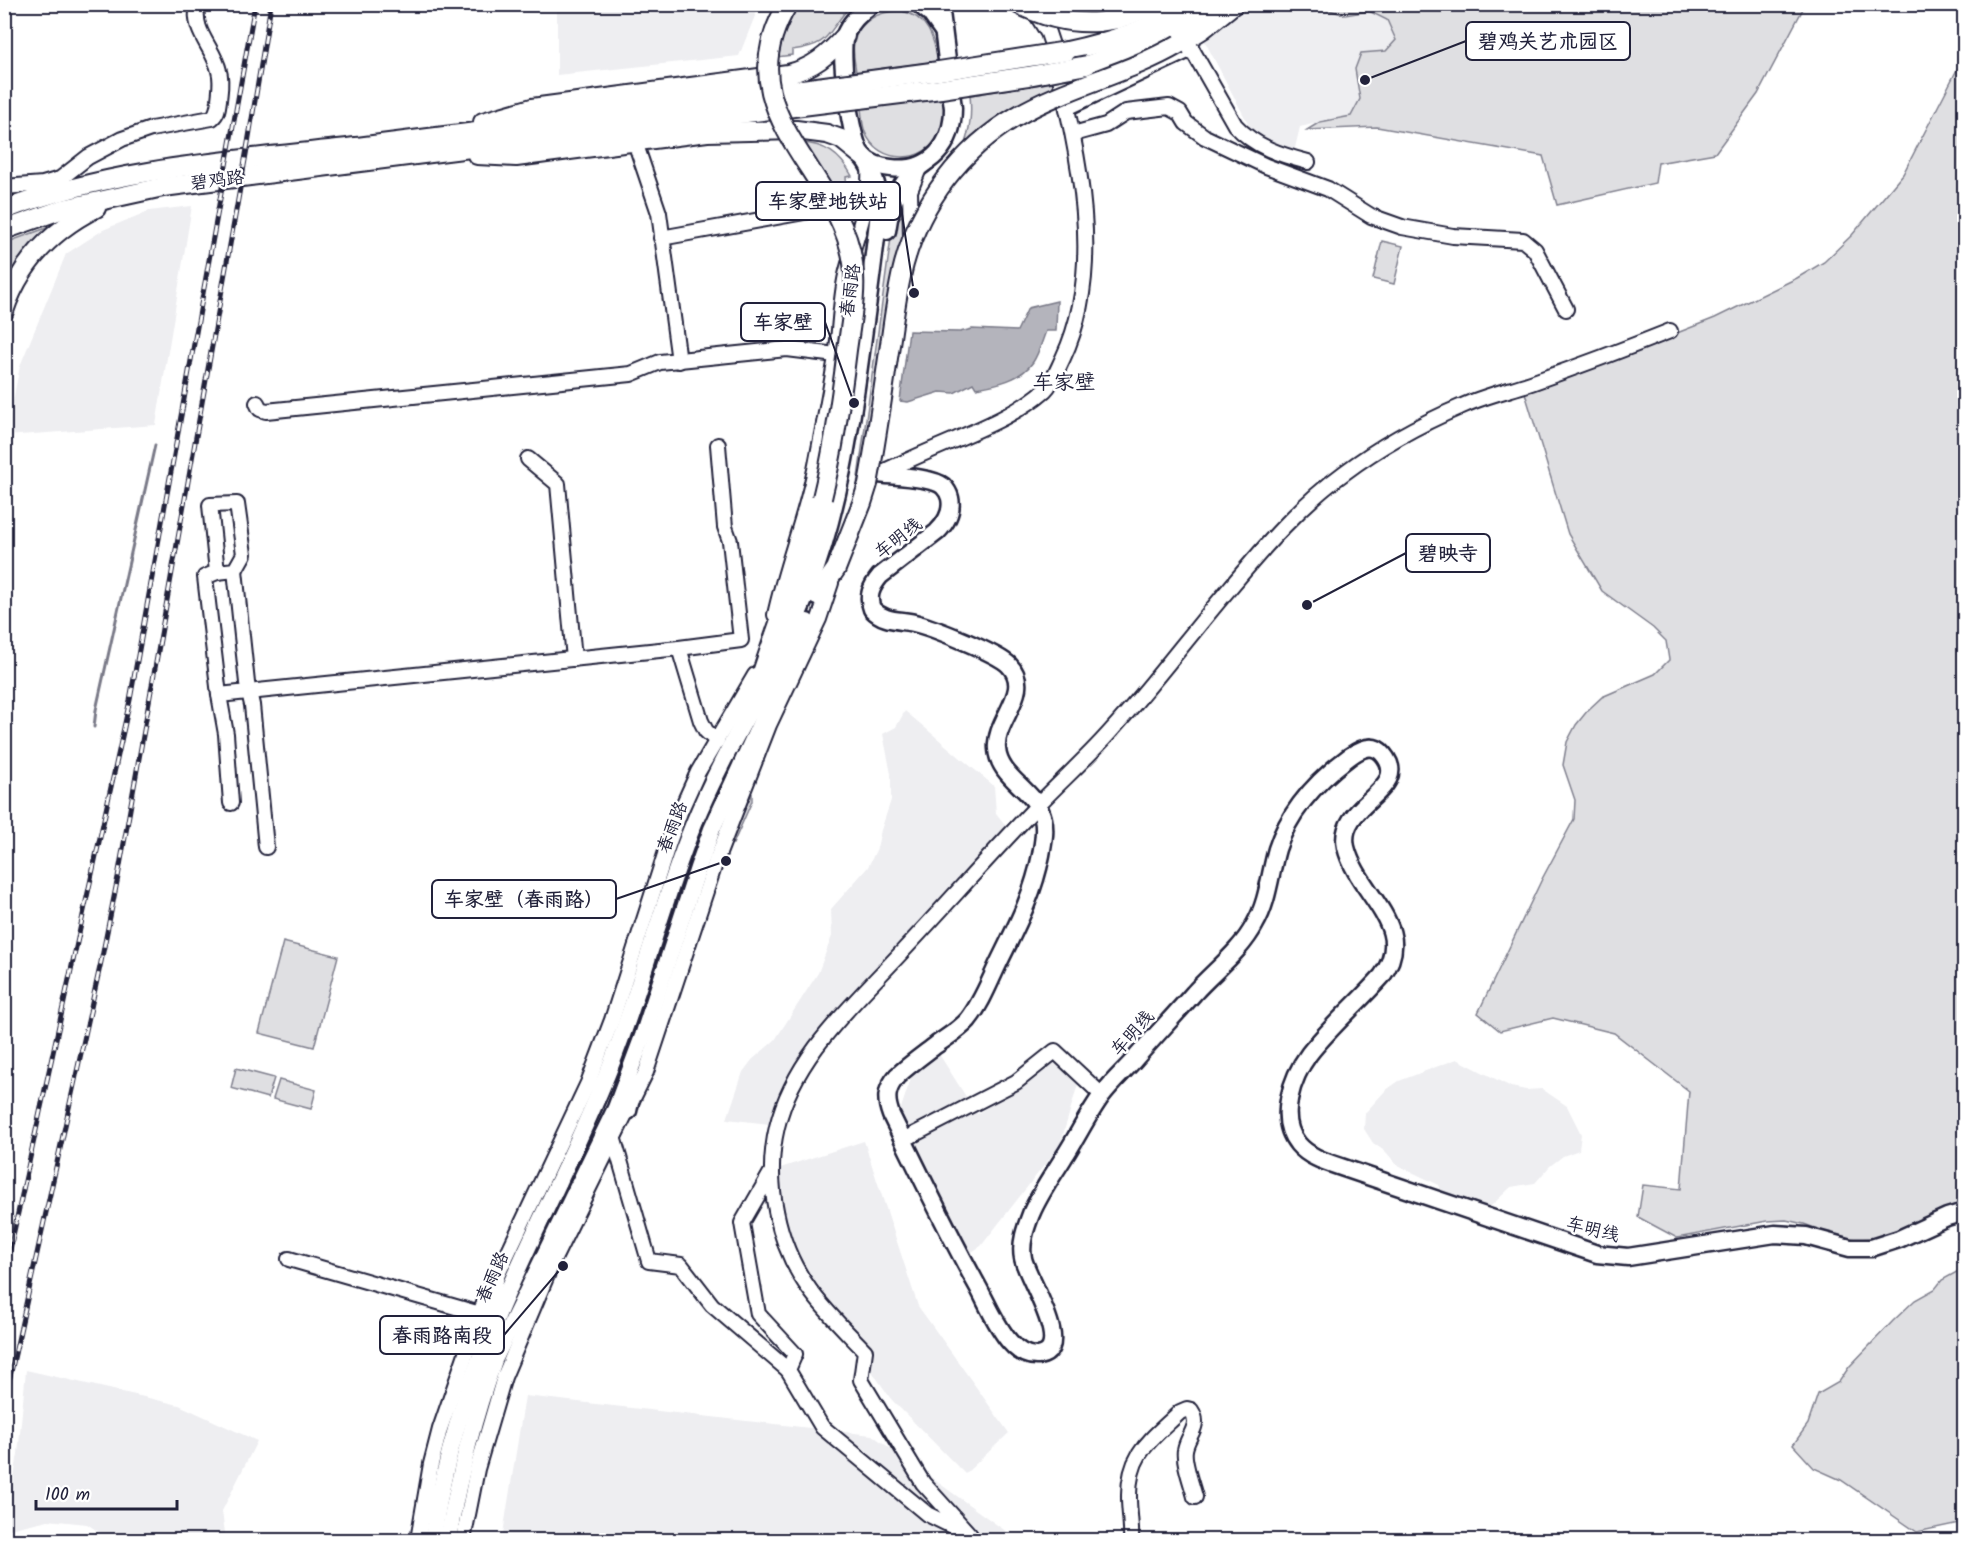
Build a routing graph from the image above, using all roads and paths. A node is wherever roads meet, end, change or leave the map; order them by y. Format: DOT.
graph roads {
  1 [pos="198,4"];
  2 [pos="788,4"];
  3 [pos="872,4"];
  4 [pos="919,4"];
  5 [pos="940,4"];
  6 [pos="1018,4"];
  7 [pos="1031,4"];
  8 [pos="1160,4"];
  9 [pos="1191,4"];
  10 [pos="1214,4"];
  11 [pos="1234,4"];
  12 [pos="942,31"];
  13 [pos="845,36"];
  14 [pos="1186,44"];
  15 [pos="940,80"];
  16 [pos="1067,108"];
  17 [pos="1073,134"];
  18 [pos="635,142"];
  19 [pos="432,145"];
  20 [pos="865,159"];
  21 [pos="925,163"];
  22 [pos="1270,168"];
  23 [pos="4,187"];
  24 [pos="45,194"];
  25 [pos="122,195"];
  26 [pos="4,197"];
  27 [pos="864,205"];
  28 [pos="4,210"];
  29 [pos="4,230"];
  30 [pos="662,238"];
  31 [pos="1566,309"];
  32 [pos="4,311"];
  33 [pos="1670,331"];
  34 [pos="836,355"];
  35 [pos="679,361"];
  36 [pos="257,403"];
  37 [pos="718,446"];
  38 [pos="528,459"];
  39 [pos="873,479"];
  40 [pos="836,569"];
  41 [pos="235,570"];
  42 [pos="218,572"];
  43 [pos="817,596"];
  44 [pos="679,648"];
  45 [pos="765,658"];
  46 [pos="574,659"];
  47 [pos="249,693"];
  48 [pos="219,695"];
  49 [pos="750,711"];
  50 [pos="769,725"];
  51 [pos="717,741"];
  52 [pos="736,775"];
  53 [pos="231,803"];
  54 [pos="1038,805"];
  55 [pos="266,847"];
  56 [pos="643,1036"];
  57 [pos="1102,1095"];
  58 [pos="628,1112"];
  59 [pos="614,1140"];
  60 [pos="903,1140"];
  61 [pos="772,1171"];
  62 [pos="1965,1212"];
  63 [pos="289,1259"];
  64 [pos="496,1276"];
  65 [pos="480,1314"];
  66 [pos="476,1364"];
  67 [pos="788,1370"];
  68 [pos="1195,1497"];
  69 [pos="418,1540"];
  70 [pos="433,1540"];
  71 [pos="448,1540"];
  72 [pos="463,1540"];
  73 [pos="1131,1540"];
  1 -- 23 [label="street"];
  2 -- 45 [label="highway, bridge"];
  3 -- 13 [label="main road"];
  4 -- 12 [label="main road"];
  5 -- 12 [label="main road, 春雨路"];
  6 -- 8 [label="highway, bridge"];
  7 -- 16 [label="street"];
  9 -- 15 [label="highway, bridge"];
  10 -- 15 [label="highway, bridge"];
  11 -- 14 [label="highway"];
  12 -- 21 [label="main road, 春雨路"];
  13 -- 19 [label="highway"];
  13 -- 20 [label="main road, 春雨路"];
  14 -- 16 [label="street"];
  14 -- 22 [label="street"];
  14 -- 39 [label="highway, bridge"];
  15 -- 19 [label="highway, bridge"];
  16 -- 17 [label="street"];
  17 -- 22 [label="street"];
  17 -- 39 [label="street"];
  18 -- 19 [label="highway"];
  18 -- 20 [label="highway"];
  18 -- 30 [label="street"];
  19 -- 24 [label="highway, 碧鸡路"];
  19 -- 25 [label="highway, 碧鸡路"];
  20 -- 21 [label="main road"];
  20 -- 27 [label="street"];
  20 -- 49 [label="main road, 春雨路"];
  21 -- 39 [label="street"];
  21 -- 43 [label="main road, 春雨路"];
  22 -- 31 [label="street"];
  24 -- 26 [label="highway"];
  24 -- 28 [label="highway, 碧鸡路"];
  25 -- 29 [label="highway, 碧鸡路"];
  25 -- 32 [label="highway"];
  27 -- 30 [label="street"];
  27 -- 34 [label="street"];
  30 -- 35 [label="street"];
  33 -- 54 [label="street"];
  34 -- 35 [label="street"];
  34 -- 45 [label="street"];
  35 -- 36 [label="street"];
  37 -- 44 [label="street"];
  38 -- 46 [label="street"];
  39 -- 40 [label="highway"];
  39 -- 54 [label="main road, 车明线"];
  40 -- 43 [label="highway"];
  40 -- 50 [label="street"];
  41 -- 42 [label="street"];
  41 -- 42 [label="street"];
  41 -- 47 [label="street"];
  42 -- 48 [label="street"];
  43 -- 52 [label="main road, 春雨路"];
  44 -- 46 [label="street"];
  44 -- 51 [label="street"];
  45 -- 49 [label="highway"];
  45 -- 51 [label="street"];
  46 -- 47 [label="street"];
  47 -- 48 [label="street"];
  47 -- 55 [label="street"];
  48 -- 53 [label="street"];
  49 -- 66 [label="main road, 春雨路"];
  50 -- 52 [label="main road"];
  50 -- 58 [label="street"];
  51 -- 64 [label="street"];
  52 -- 56 [label="main road, 春雨路"];
  54 -- 60 [label="main road, 车明线"];
  54 -- 61 [label="street"];
  56 -- 58 [label="main road"];
  56 -- 71 [label="main road, 春雨路"];
  57 -- 60 [label="street"];
  57 -- 60 [label="main road, 车明线"];
  57 -- 62 [label="main road, 车明线"];
  58 -- 59 [label="street"];
  59 -- 67 [label="street"];
  59 -- 72 [label="street"];
  61 -- 67 [label="street"];
  61 -- 67 [label="street"];
  63 -- 65 [label="street"];
  64 -- 65 [label="street"];
  64 -- 66 [label="main road"];
  65 -- 69 [label="street"];
  66 -- 70 [label="main road, 春雨路"];
  68 -- 73 [label="street"];
}
